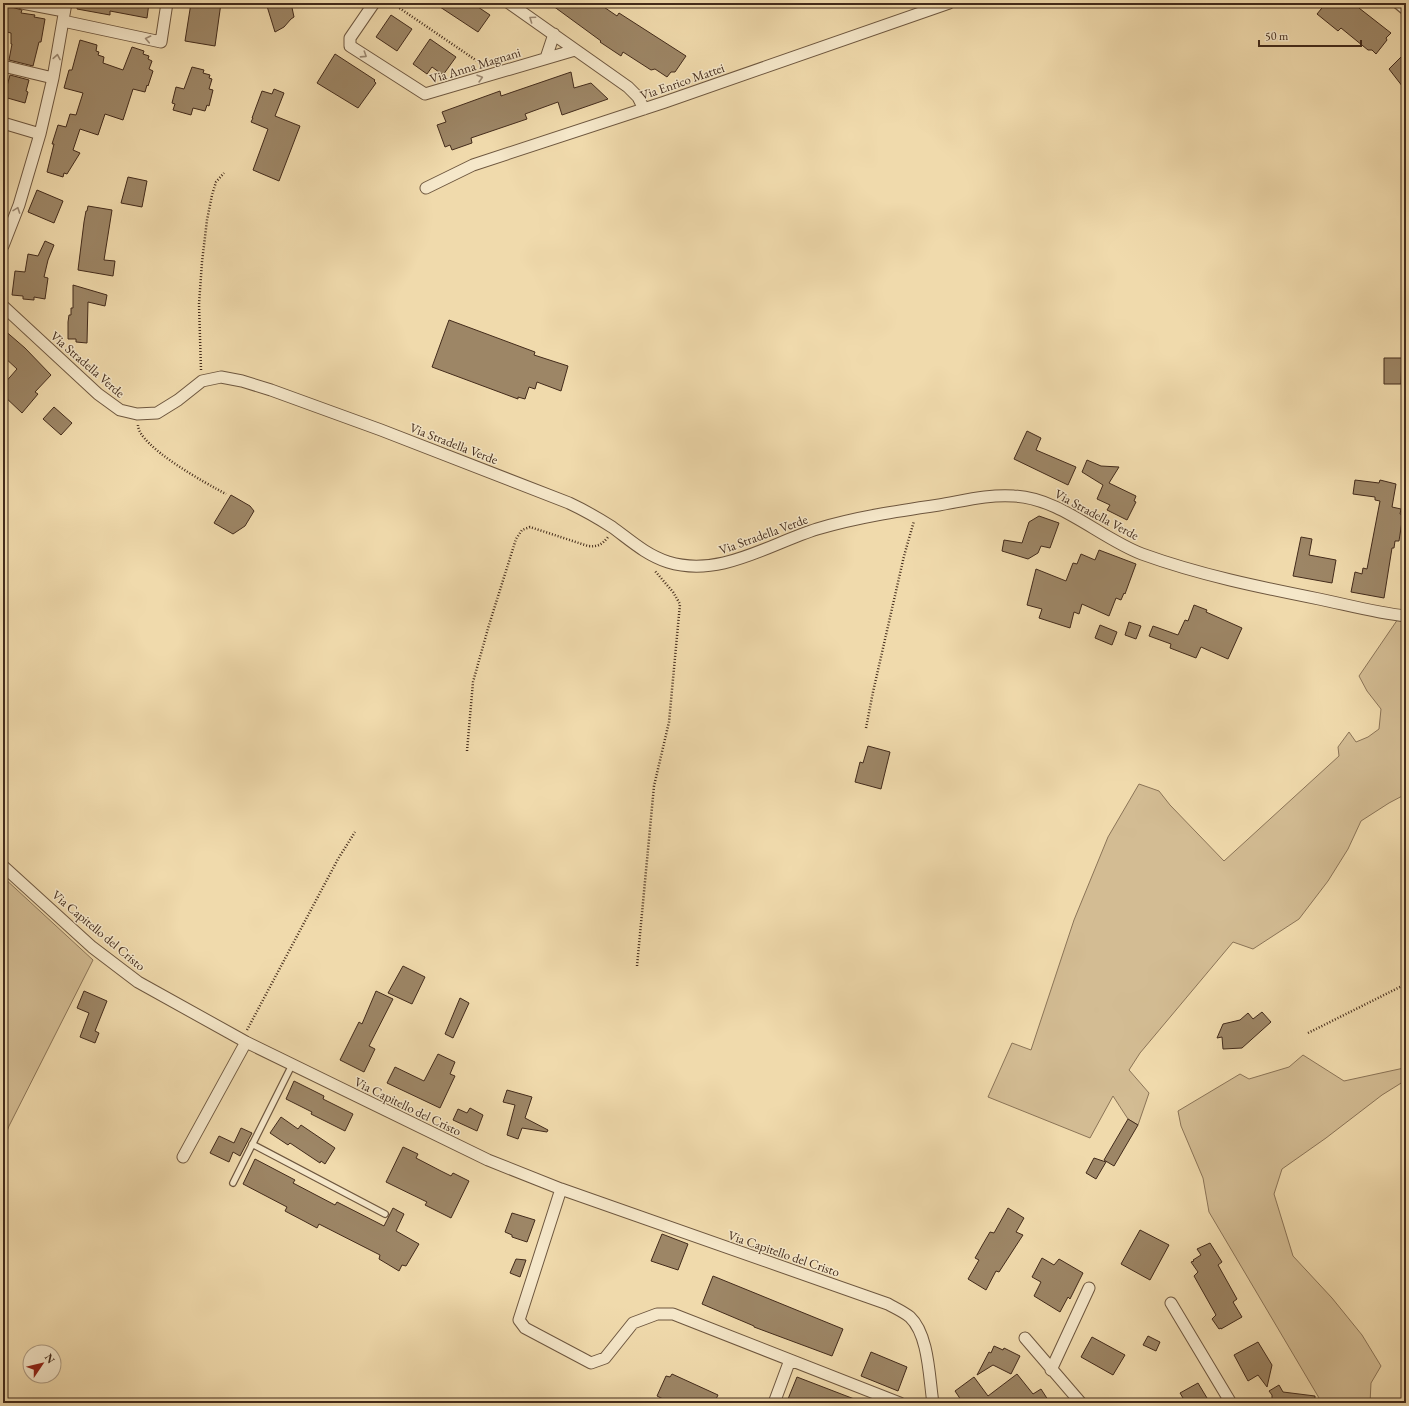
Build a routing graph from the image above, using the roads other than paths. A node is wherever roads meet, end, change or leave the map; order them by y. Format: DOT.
graph roads {
  1 [pos="22,3"];
  2 [pos="167,3"];
  3 [pos="374,3"];
  4 [pos="509,3"];
  5 [pos="949,3"];
  6 [pos="1394,3"];
  7 [pos="65,12"];
  8 [pos="1406,13"];
  9 [pos="554,34"];
  10 [pos="575,50"];
  11 [pos="546,58"];
  12 [pos="3,66"];
  13 [pos="53,78"];
  14 [pos="644,109"];
  15 [pos="3,123"];
  16 [pos="40,134"];
  17 [pos="426,188"];
  18 [pos="3,246"];
  19 [pos="3,306"];
  20 [pos="1406,616"];
  21 [pos="3,866"];
  22 [pos="244,1041"];
  23 [pos="292,1065"];
  24 [pos="252,1144"];
  25 [pos="183,1157"];
  26 [pos="233,1183"];
  27 [pos="561,1189"];
  28 [pos="385,1214"];
  29 [pos="1089,1288"];
  30 [pos="1171,1303"];
  31 [pos="1025,1338"];
  32 [pos="790,1360"];
  33 [pos="1051,1370"];
  34 [pos="774,1403"];
  35 [pos="900,1403"];
  36 [pos="933,1403"];
  37 [pos="1081,1403"];
  38 [pos="1231,1403"];
  1 -- 7 [label="street"];
  2 -- 7 [label="street, one-way"];
  3 -- 11 [label="street, Via Anna Magnani, one-way"];
  9 -- 4 [label="street, one-way"];
  5 -- 14 [label="street, Via Enrico Mattei"];
  6 -- 8 [label="lane"];
  13 -- 7 [label="street, one-way"];
  9 -- 10 [label="street"];
  9 -- 11 [label="street"];
  10 -- 11 [label="street, Via Anna Magnani"];
  10 -- 14 [label="street"];
  12 -- 13 [label="street"];
  13 -- 16 [label="street"];
  14 -- 17 [label="street, Via Enrico Mattei"];
  15 -- 16 [label="street"];
  18 -- 16 [label="street, one-way"];
  19 -- 20 [label="street, Via Stradella Verde"];
  21 -- 22 [label="street, Via Capitello del Cristo"];
  22 -- 23 [label="street, Via Capitello del Cristo"];
  22 -- 25 [label="street"];
  23 -- 24 [label="lane"];
  23 -- 27 [label="street, Via Capitello del Cristo"];
  24 -- 26 [label="lane"];
  24 -- 28 [label="lane"];
  27 -- 32 [label="street"];
  27 -- 36 [label="street, Via Capitello del Cristo"];
  29 -- 33 [label="street"];
  30 -- 38 [label="street"];
  31 -- 33 [label="street"];
  32 -- 34 [label="street"];
  32 -- 35 [label="street"];
  33 -- 37 [label="street"];
}
